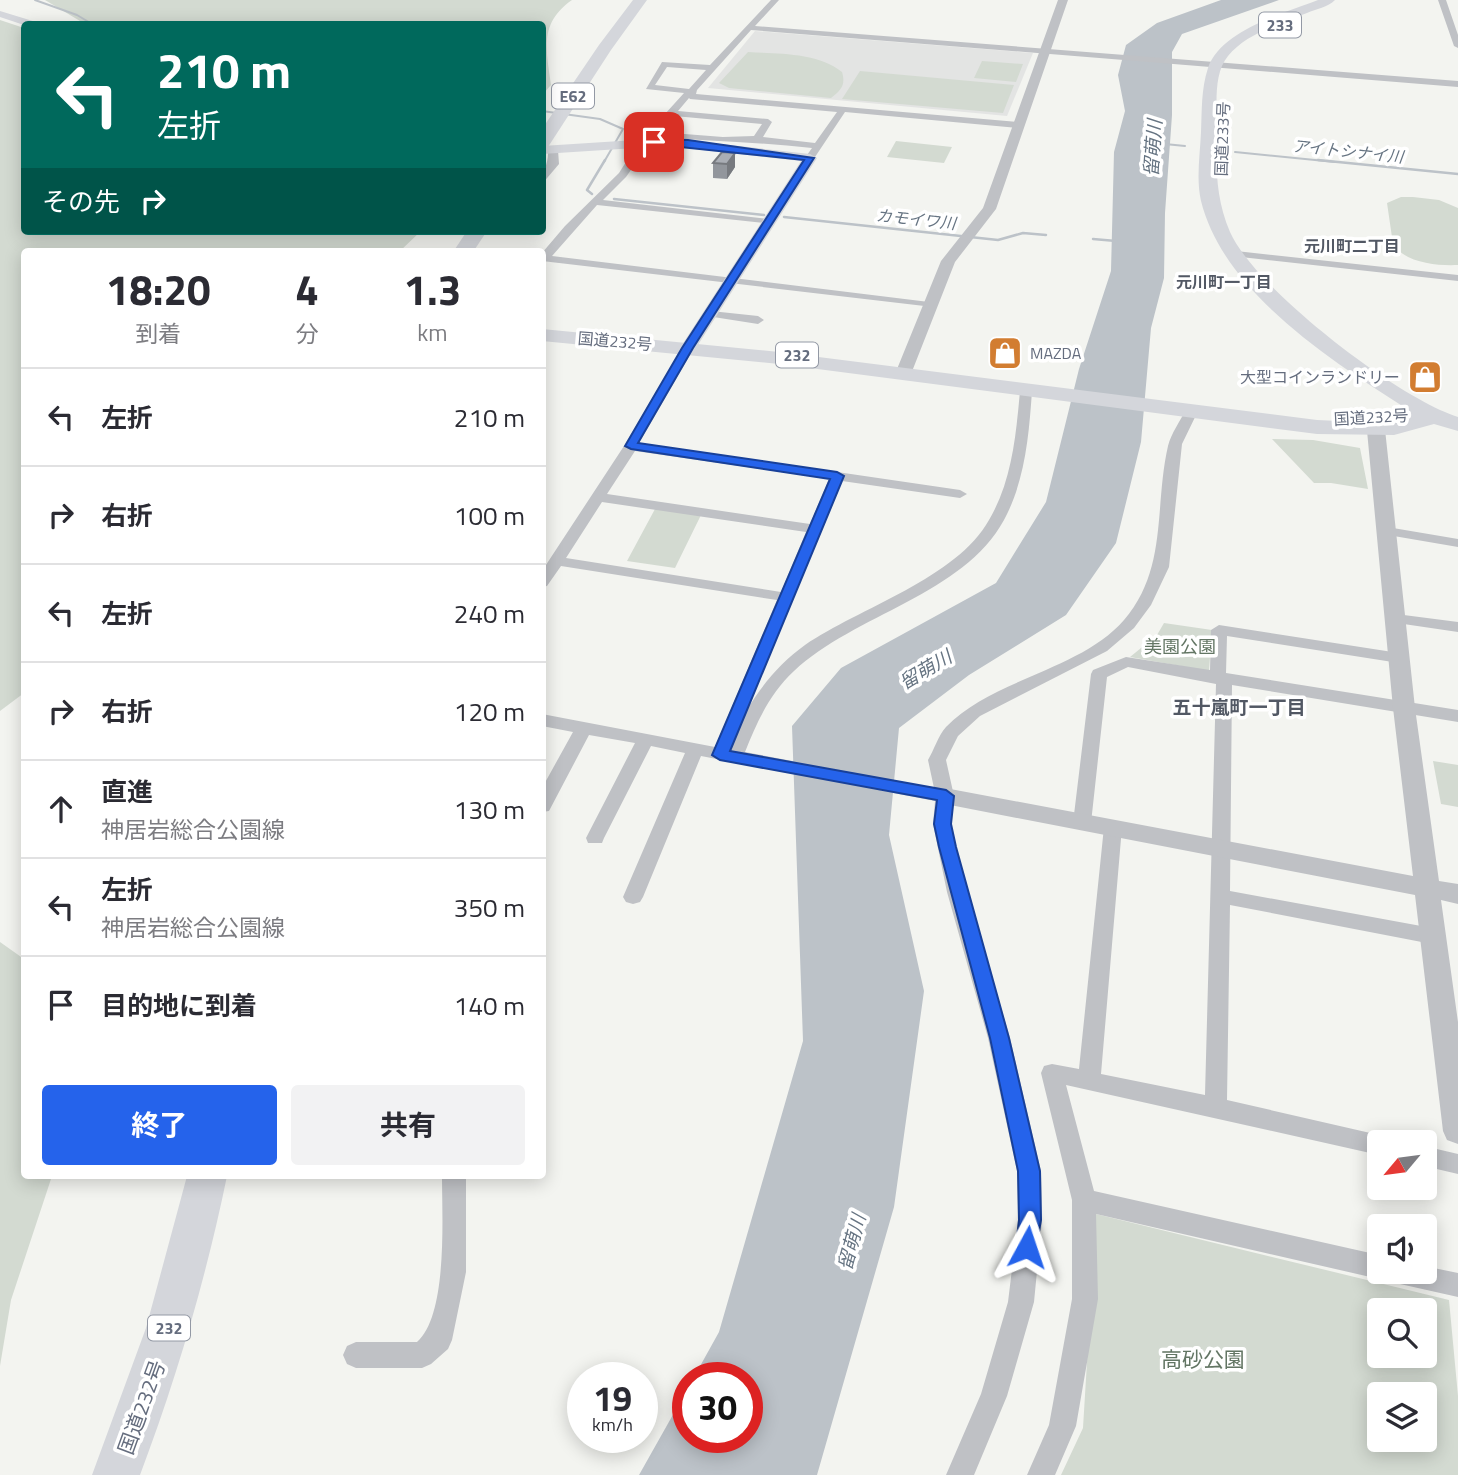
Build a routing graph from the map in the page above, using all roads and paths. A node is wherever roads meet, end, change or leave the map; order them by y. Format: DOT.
graph roads {
  1 [pos="633,0"];
  2 [pos="640,0"];
  3 [pos="775,0"];
  4 [pos="1063,0"];
  5 [pos="1329,0"];
  6 [pos="1343,0"];
  7 [pos="1442,0"];
  8 [pos="0,14"];
  9 [pos="22,21"];
  10 [pos="750,28"];
  11 [pos="1458,46"];
  12 [pos="602,48"];
  13 [pos="1045,51"];
  14 [pos="1222,65"];
  15 [pos="713,68"];
  16 [pos="1458,84"];
  17 [pos="692,94"];
  18 [pos="842,110"];
  19 [pos="673,113"];
  20 [pos="1018,125"];
  21 [pos="546,127"];
  22 [pos="654,138"];
  23 [pos="757,139"];
  24 [pos="551,148"];
  25 [pos="813,152"];
  26 [pos="546,175"];
  27 [pos="597,202"];
  28 [pos="769,222"];
  29 [pos="1243,254"];
  30 [pos="546,256"];
  31 [pos="546,258"];
  32 [pos="1458,278"];
  33 [pos="731,283"];
  34 [pos="929,305"];
  35 [pos="711,314"];
  36 [pos="758,320"];
  37 [pos="546,335"];
  38 [pos="688,348"];
  39 [pos="904,370"];
  40 [pos="1038,390"];
  41 [pos="1179,407"];
  42 [pos="1437,419"];
  43 [pos="1376,425"];
  44 [pos="631,446"];
  45 [pos="837,476"];
  46 [pos="960,494"];
  47 [pos="597,497"];
  48 [pos="815,529"];
  49 [pos="1387,531"];
  50 [pos="1458,542"];
  51 [pos="557,561"];
  52 [pos="546,577"];
  53 [pos="786,597"];
  54 [pos="1396,619"];
  55 [pos="1458,627"];
  56 [pos="1399,658"];
  57 [pos="1221,679"];
  58 [pos="1404,708"];
  59 [pos="1458,716"];
  60 [pos="546,721"];
  61 [pos="584,729"];
  62 [pos="645,740"];
  63 [pos="695,750"];
  64 [pos="731,757"];
  65 [pos="940,795"];
  66 [pos="546,799"];
  67 [pos="1082,823"];
  68 [pos="1113,827"];
  69 [pos="595,838"];
  70 [pos="1221,849"];
  71 [pos="1425,887"];
  72 [pos="1458,894"];
  73 [pos="1219,896"];
  74 [pos="633,897"];
  75 [pos="1432,936"];
  76 [pos="1089,1080"];
  77 [pos="1216,1107"];
  78 [pos="1458,1131"];
  79 [pos="1367,1142"];
  80 [pos="1437,1159"];
  81 [pos="1458,1164"];
  82 [pos="206,1179"];
  83 [pos="454,1179"];
  84 [pos="1084,1200"];
  85 [pos="1367,1264"];
  86 [pos="1437,1281"];
  87 [pos="1458,1286"];
  88 [pos="356,1354"];
  89 [pos="116,1475"];
  90 [pos="960,1475"];
  91 [pos="1041,1475"];
  1 -- 12 [label="highway, E62"];
  2 -- 12 [label="highway, E62"];
  3 -- 10 [label="street"];
  4 -- 13 [label="street"];
  5 -- 14 [label="highway, 233"];
  6 -- 14 [label="highway, 233"];
  7 -- 11 [label="street"];
  8 -- 9 [label="main road"];
  10 -- 13 [label="street"];
  10 -- 15 [label="street"];
  12 -- 21 [label="highway, E62"];
  12 -- 24 [label="highway, E62"];
  13 -- 14 [label="street"];
  13 -- 20 [label="street"];
  14 -- 16 [label="street"];
  14 -- 29 [label="highway, 国道233号"];
  15 -- 17 [label="street"];
  15 -- 17 [label="street"];
  17 -- 18 [label="street"];
  17 -- 19 [label="street"];
  18 -- 20 [label="street"];
  18 -- 25 [label="street"];
  19 -- 22 [label="street"];
  19 -- 23 [label="street"];
  20 -- 34 [label="street"];
  22 -- 23 [label="street"];
  22 -- 24 [label="main road"];
  22 -- 25 [label="main road"];
  22 -- 27 [label="street"];
  23 -- 25 [label="street"];
  24 -- 26 [label="street"];
  25 -- 28 [label="main road"];
  27 -- 28 [label="street"];
  27 -- 30 [label="street"];
  28 -- 33 [label="main road"];
  29 -- 32 [label="street"];
  29 -- 42 [label="highway, 国道233号"];
  31 -- 33 [label="street"];
  33 -- 34 [label="street"];
  33 -- 35 [label="main road"];
  34 -- 39 [label="street"];
  35 -- 36 [label="street"];
  35 -- 38 [label="main road"];
  37 -- 38 [label="highway, 国道232号 / 232"];
  38 -- 39 [label="highway, 国道232号 / 232"];
  38 -- 44 [label="street"];
  39 -- 40 [label="highway, 国道232号 / 232"];
  40 -- 41 [label="highway, 国道232号 / 232"];
  40 -- 64 [label="street"];
  41 -- 43 [label="highway, 国道232号 / 232"];
  41 -- 65 [label="street"];
  42 -- 43 [label="highway, 国道232号 / 232"];
  43 -- 49 [label="street"];
  44 -- 45 [label="street"];
  44 -- 47 [label="street"];
  45 -- 46 [label="street"];
  45 -- 48 [label="street"];
  47 -- 48 [label="street"];
  47 -- 51 [label="street"];
  48 -- 53 [label="street"];
  49 -- 50 [label="street"];
  49 -- 54 [label="street"];
  51 -- 52 [label="street"];
  51 -- 53 [label="street"];
  53 -- 64 [label="street"];
  54 -- 55 [label="street"];
  54 -- 56 [label="street"];
  56 -- 57 [label="street"];
  56 -- 58 [label="street"];
  57 -- 58 [label="street"];
  57 -- 67 [label="street"];
  57 -- 70 [label="street"];
  58 -- 59 [label="street"];
  58 -- 71 [label="street"];
  60 -- 61 [label="street"];
  61 -- 62 [label="street"];
  61 -- 66 [label="street"];
  62 -- 63 [label="street"];
  62 -- 69 [label="street"];
  63 -- 64 [label="street"];
  63 -- 74 [label="street"];
  64 -- 65 [label="street"];
  65 -- 67 [label="street"];
  65 -- 90 [label="street"];
  67 -- 68 [label="street"];
  68 -- 70 [label="street"];
  68 -- 76 [label="street"];
  70 -- 71 [label="street"];
  70 -- 73 [label="street"];
  71 -- 72 [label="street"];
  71 -- 75 [label="street"];
  73 -- 75 [label="street"];
  73 -- 77 [label="street"];
  75 -- 78 [label="street"];
  76 -- 77 [label="street"];
  76 -- 84 [label="street"];
  77 -- 79 [label="street"];
  80 -- 81 [label="street"];
  82 -- 89 [label="highway, 国道232号 / 232"];
  83 -- 88 [label="street"];
  84 -- 85 [label="street"];
  84 -- 91 [label="street"];
  86 -- 87 [label="street"];
}
